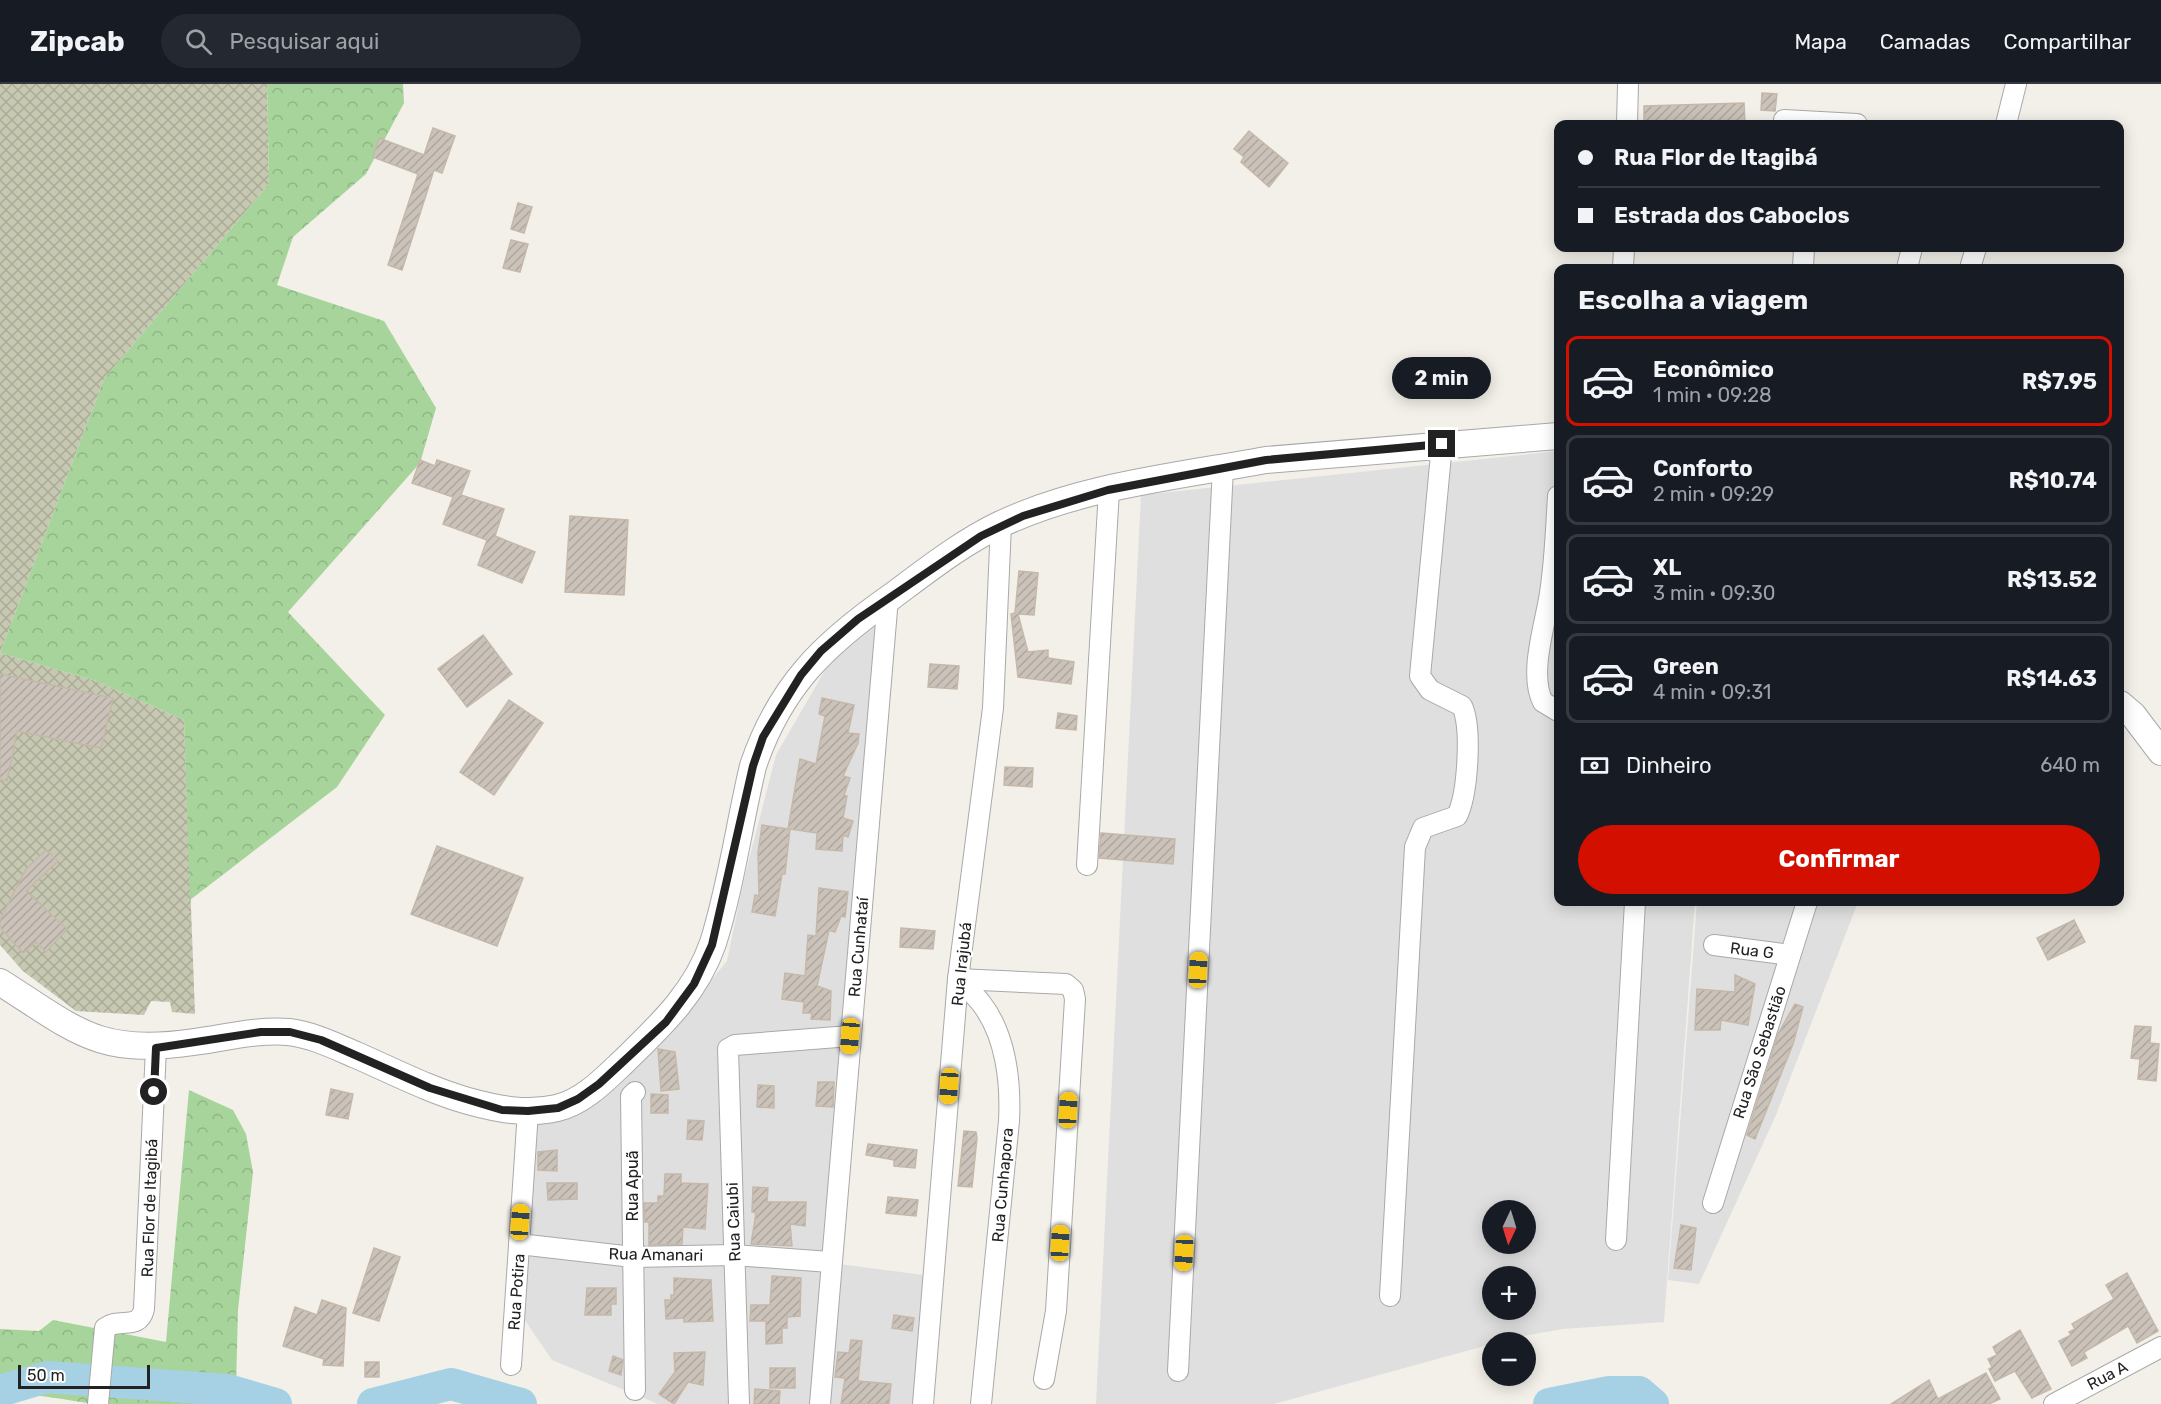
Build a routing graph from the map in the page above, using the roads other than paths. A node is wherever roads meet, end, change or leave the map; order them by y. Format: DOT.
graph roads {
  1 [pos="1628,84"];
  2 [pos="2016,84"];
  3 [pos="1627,120"];
  4 [pos="2007,120"];
  5 [pos="1554,436"];
  6 [pos="1442,444"];
  7 [pos="1223,468"];
  8 [pos="1108,490"];
  9 [pos="1001,524"];
  10 [pos="1554,551"];
  11 [pos="888,598"];
  12 [pos="2124,707"];
  13 [pos="1554,709"];
  14 [pos="2161,753"];
  15 [pos="1087,865"];
  16 [pos="1635,906"];
  17 [pos="1806,906"];
  18 [pos="1714,945"];
  19 [pos="1790,955"];
  20 [pos="958,980"];
  21 [pos="0,982"];
  22 [pos="850,1036"];
  23 [pos="156,1048"];
  24 [pos="635,1092"];
  25 [pos="528,1111"];
  26 [pos="1713,1203"];
  27 [pos="1616,1240"];
  28 [pos="519,1244"];
  29 [pos="734,1255"];
  30 [pos="633,1257"];
  31 [pos="830,1262"];
  32 [pos="1390,1296"];
  33 [pos="2161,1347"];
  34 [pos="511,1365"];
  35 [pos="1178,1371"];
  36 [pos="1044,1379"];
  37 [pos="635,1390"];
  38 [pos="98,1404"];
  39 [pos="739,1404"];
  40 [pos="820,1404"];
  41 [pos="922,1404"];
  42 [pos="981,1404"];
  43 [pos="2054,1404"];
  1 -- 3 [label="street"];
  2 -- 4 [label="street"];
  5 -- 6 [label="street"];
  6 -- 7 [label="street"];
  6 -- 32 [label="street"];
  7 -- 8 [label="street"];
  7 -- 35 [label="street"];
  8 -- 9 [label="street"];
  8 -- 15 [label="street"];
  9 -- 11 [label="street"];
  9 -- 20 [label="street, Rua Irajubá"];
  10 -- 13 [label="street"];
  11 -- 22 [label="street, Rua Cunhataí"];
  11 -- 25 [label="street"];
  12 -- 14 [label="street"];
  16 -- 27 [label="street"];
  17 -- 19 [label="street, Rua São Sebastião"];
  18 -- 19 [label="street, Rua G"];
  19 -- 26 [label="street, Rua São Sebastião"];
  20 -- 36 [label="street"];
  20 -- 41 [label="street, Rua Irajubá"];
  20 -- 42 [label="street, Rua Cunhapora"];
  21 -- 23 [label="street"];
  22 -- 29 [label="street, Rua Caiubi"];
  22 -- 31 [label="street, Rua Cunhataí"];
  23 -- 25 [label="street"];
  23 -- 38 [label="street, Rua Flor de Itagibá"];
  24 -- 30 [label="street, Rua Apuã"];
  25 -- 28 [label="street, Rua Potira"];
  28 -- 30 [label="street, Rua Amanari"];
  28 -- 34 [label="street, Rua Potira"];
  29 -- 30 [label="street, Rua Amanari"];
  29 -- 31 [label="street, Rua Amanari"];
  29 -- 39 [label="street, Rua Caiubi"];
  30 -- 37 [label="street, Rua Apuã"];
  31 -- 40 [label="street, Rua Cunhataí"];
  33 -- 43 [label="street, Rua A"];
}
